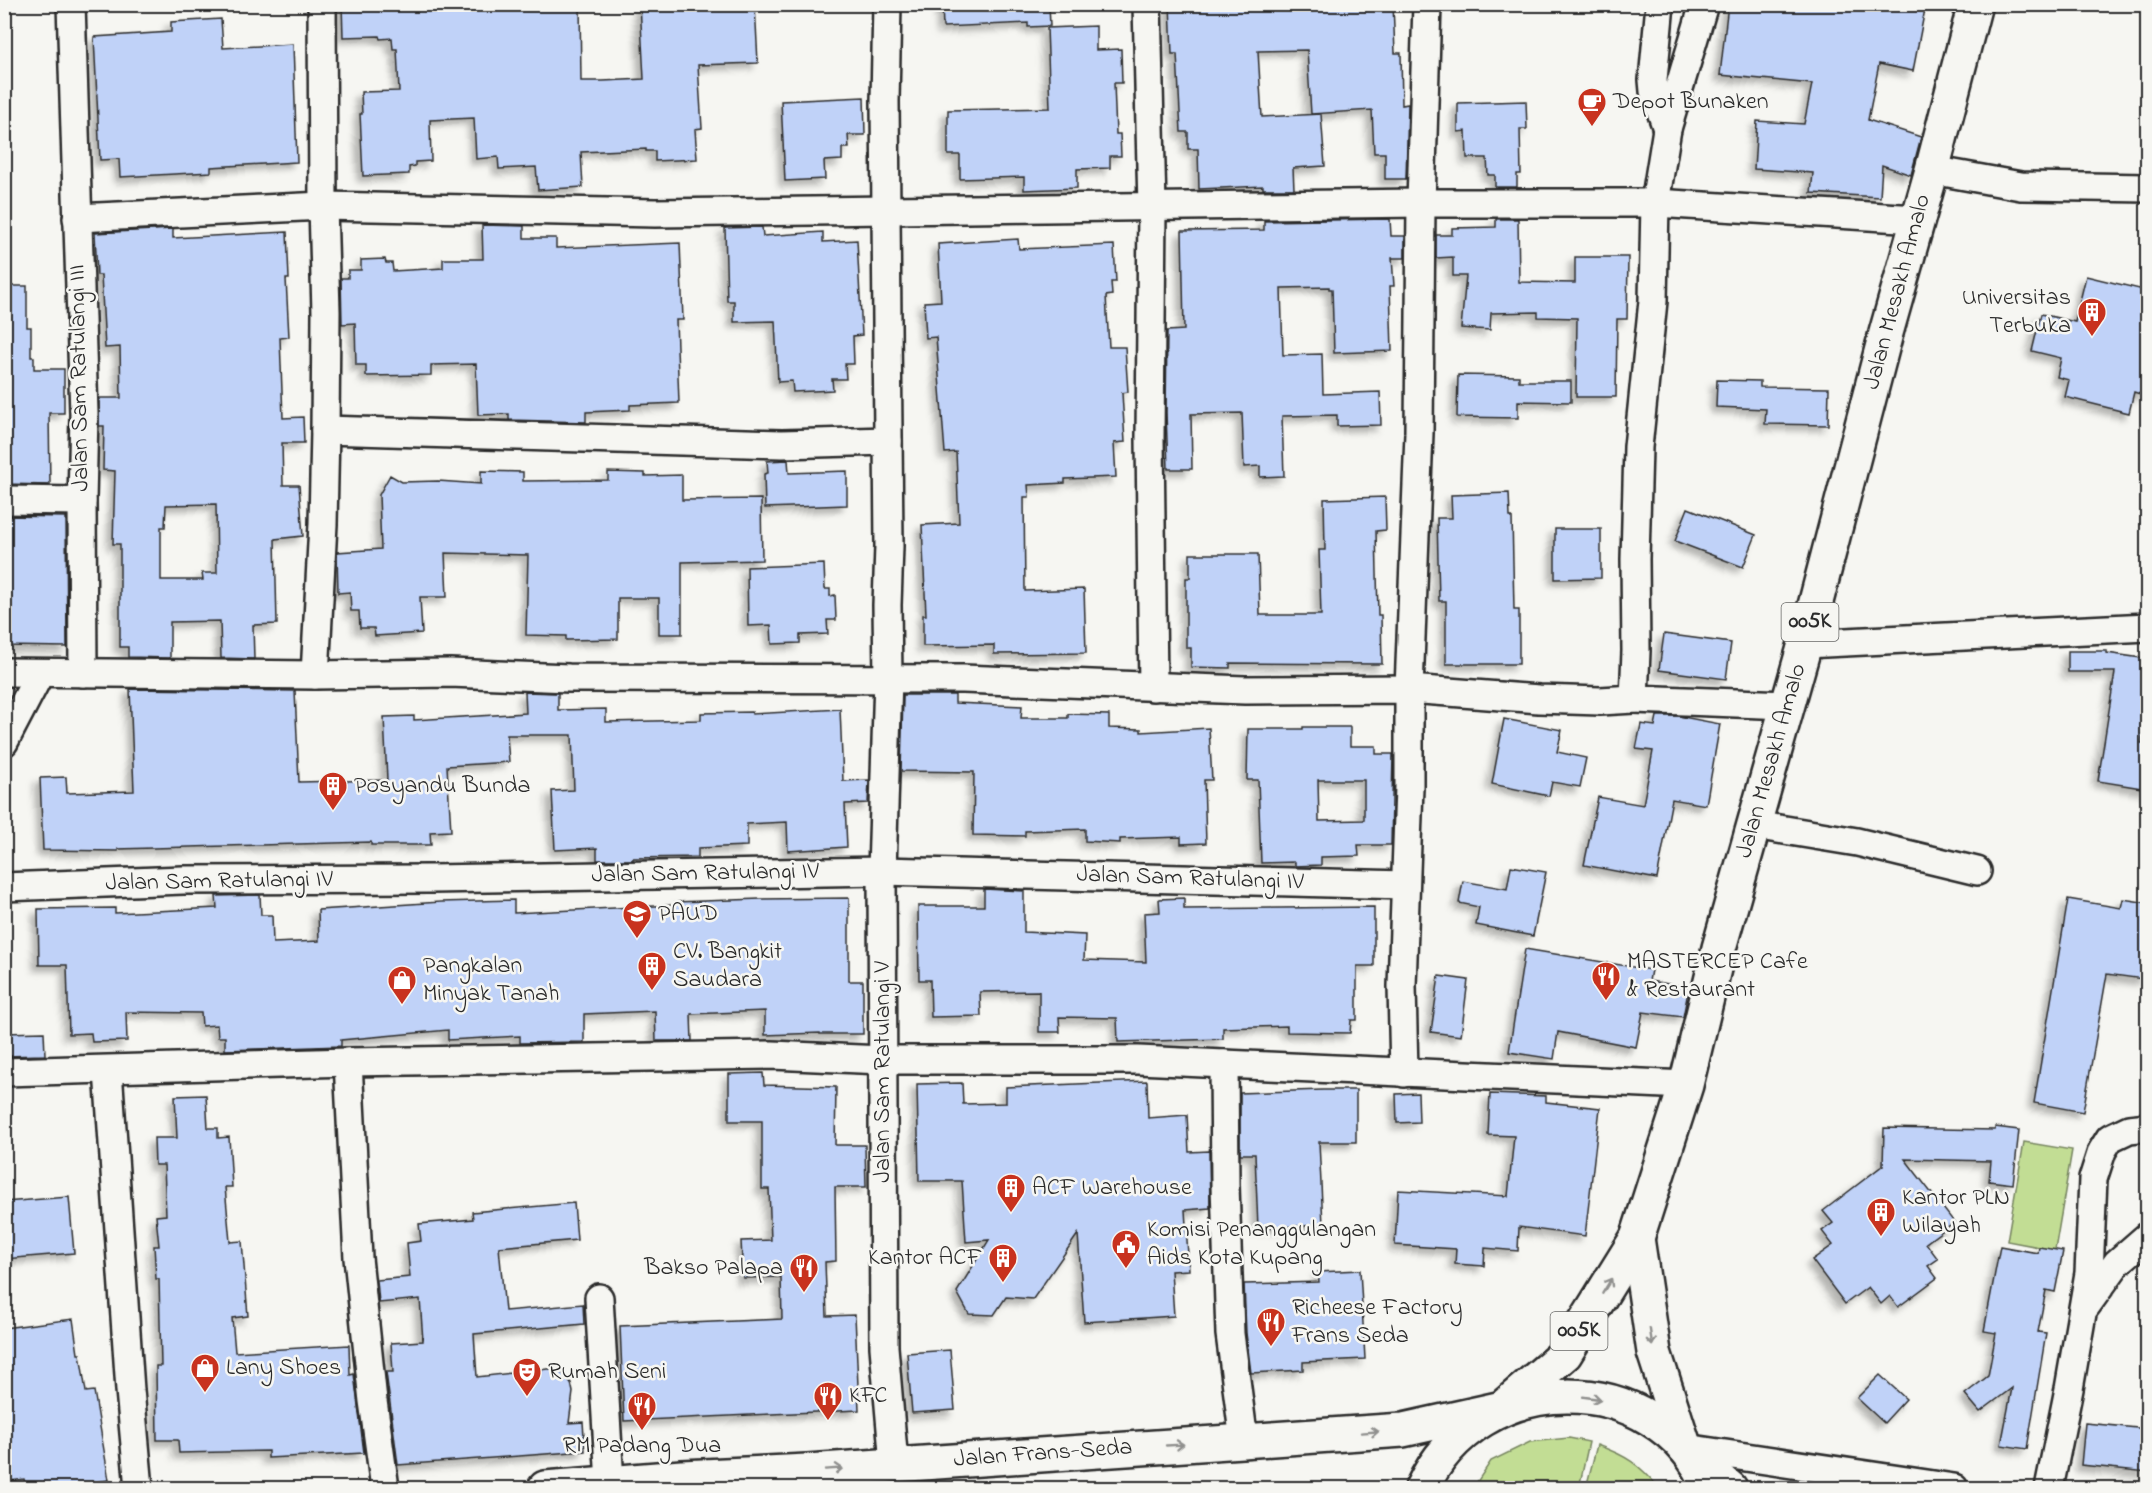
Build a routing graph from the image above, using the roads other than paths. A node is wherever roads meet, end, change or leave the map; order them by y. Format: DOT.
graph roads {
  1 [pos="71,4"];
  2 [pos="322,4"];
  3 [pos="887,4"];
  4 [pos="1147,4"];
  5 [pos="1427,4"];
  6 [pos="1660,4"];
  7 [pos="1704,4"];
  8 [pos="1975,4"];
  9 [pos="1667,129"];
  10 [pos="1932,170"];
  11 [pos="2148,188"];
  12 [pos="1421,203"];
  13 [pos="1655,203"];
  14 [pos="323,206"];
  15 [pos="1152,207"];
  16 [pos="887,210"];
  17 [pos="77,218"];
  18 [pos="1917,219"];
  19 [pos="325,430"];
  20 [pos="888,441"];
  21 [pos="4,500"];
  22 [pos="82,501"];
  23 [pos="2148,627"];
  24 [pos="1805,644"];
  25 [pos="4,672"];
  26 [pos="40,673"];
  27 [pos="82,673"];
  28 [pos="315,675"];
  29 [pos="888,678"];
  30 [pos="1153,687"];
  31 [pos="1409,689"];
  32 [pos="1634,699"];
  33 [pos="1788,705"];
  34 [pos="4,742"];
  35 [pos="1754,825"];
  36 [pos="882,871"];
  37 [pos="1977,871"];
  38 [pos="1405,885"];
  39 [pos="4,887"];
  40 [pos="882,1060"];
  41 [pos="348,1062"];
  42 [pos="1224,1064"];
  43 [pos="108,1070"];
  44 [pos="4,1072"];
  45 [pos="1404,1073"];
  46 [pos="1686,1085"];
  47 [pos="2148,1127"];
  48 [pos="2148,1236"];
  49 [pos="1636,1238"];
  50 [pos="599,1298"];
  51 [pos="2082,1312"];
  52 [pos="1502,1408"];
  53 [pos="1244,1441"];
  54 [pos="1685,1448"];
  55 [pos="894,1464"];
  56 [pos="610,1483"];
  57 [pos="139,1488"];
  58 [pos="385,1488"];
  59 [pos="545,1488"];
  60 [pos="1422,1488"];
  61 [pos="1710,1488"];
  62 [pos="1730,1488"];
  63 [pos="1954,1488"];
  64 [pos="2049,1488"];
  1 -- 17 [label="street, Jalan Sam Ratulangi III"];
  2 -- 14 [label="street"];
  3 -- 16 [label="street, Jalan Sam Ratulangi V"];
  4 -- 15 [label="street"];
  5 -- 12 [label="street"];
  6 -- 9 [label="street"];
  7 -- 9 [label="street"];
  8 -- 10 [label="main road, Jalan Mesakh Amalo / 005K"];
  9 -- 13 [label="street"];
  10 -- 11 [label="street"];
  10 -- 18 [label="main road, Jalan Mesakh Amalo / 005K"];
  12 -- 13 [label="street"];
  12 -- 15 [label="street"];
  12 -- 31 [label="street"];
  13 -- 18 [label="street"];
  13 -- 32 [label="street"];
  14 -- 16 [label="street"];
  14 -- 17 [label="street"];
  14 -- 19 [label="street"];
  15 -- 16 [label="street"];
  15 -- 30 [label="street"];
  16 -- 20 [label="street, Jalan Sam Ratulangi V"];
  17 -- 22 [label="street, Jalan Sam Ratulangi III"];
  18 -- 24 [label="main road, Jalan Mesakh Amalo / 005K"];
  19 -- 20 [label="street"];
  19 -- 28 [label="street"];
  20 -- 29 [label="street, Jalan Sam Ratulangi V"];
  21 -- 22 [label="street"];
  22 -- 27 [label="street, Jalan Sam Ratulangi III"];
  23 -- 24 [label="street"];
  24 -- 33 [label="main road, Jalan Mesakh Amalo / 005K"];
  25 -- 26 [label="street"];
  26 -- 27 [label="street"];
  26 -- 34 [label="street"];
  27 -- 28 [label="street"];
  28 -- 29 [label="street"];
  29 -- 30 [label="street"];
  29 -- 36 [label="street, Jalan Sam Ratulangi V"];
  30 -- 31 [label="street"];
  31 -- 32 [label="street"];
  31 -- 38 [label="street"];
  32 -- 33 [label="street"];
  33 -- 35 [label="main road, Jalan Mesakh Amalo / 005K"];
  35 -- 37 [label="street"];
  35 -- 46 [label="main road, Jalan Mesakh Amalo / 005K"];
  36 -- 38 [label="street, Jalan Sam Ratulangi IV"];
  36 -- 39 [label="street, Jalan Sam Ratulangi IV"];
  36 -- 40 [label="street, Jalan Sam Ratulangi V"];
  38 -- 45 [label="street"];
  40 -- 41 [label="street"];
  40 -- 42 [label="street"];
  40 -- 55 [label="street, Jalan Sam Ratulangi V"];
  41 -- 43 [label="street"];
  41 -- 58 [label="street"];
  42 -- 45 [label="street"];
  42 -- 53 [label="street"];
  43 -- 44 [label="street"];
  43 -- 57 [label="street"];
  45 -- 46 [label="street"];
  46 -- 49 [label="main road, Jalan Mesakh Amalo / 005K"];
  47 -- 51 [label="street"];
  48 -- 51 [label="street"];
  52 -- 49 [label="main road, Jalan Mesakh Amalo / 005K, one-way"];
  49 -- 54 [label="main road, Jalan Mesakh Amalo / 005K, one-way"];
  50 -- 56 [label="street"];
  51 -- 64 [label="street"];
  53 -- 52 [label="main road, Jalan Frans-Seda, one-way"];
  52 -- 54 [label="main road, one-way"];
  52 -- 60 [label="main road"];
  55 -- 53 [label="main road, Jalan Frans-Seda, one-way"];
  54 -- 61 [label="main road"];
  54 -- 62 [label="main road"];
  54 -- 63 [label="street"];
  56 -- 55 [label="main road, Jalan Frans-Seda, one-way"];
  56 -- 59 [label="main road, Jalan Frans-Seda"];
}
